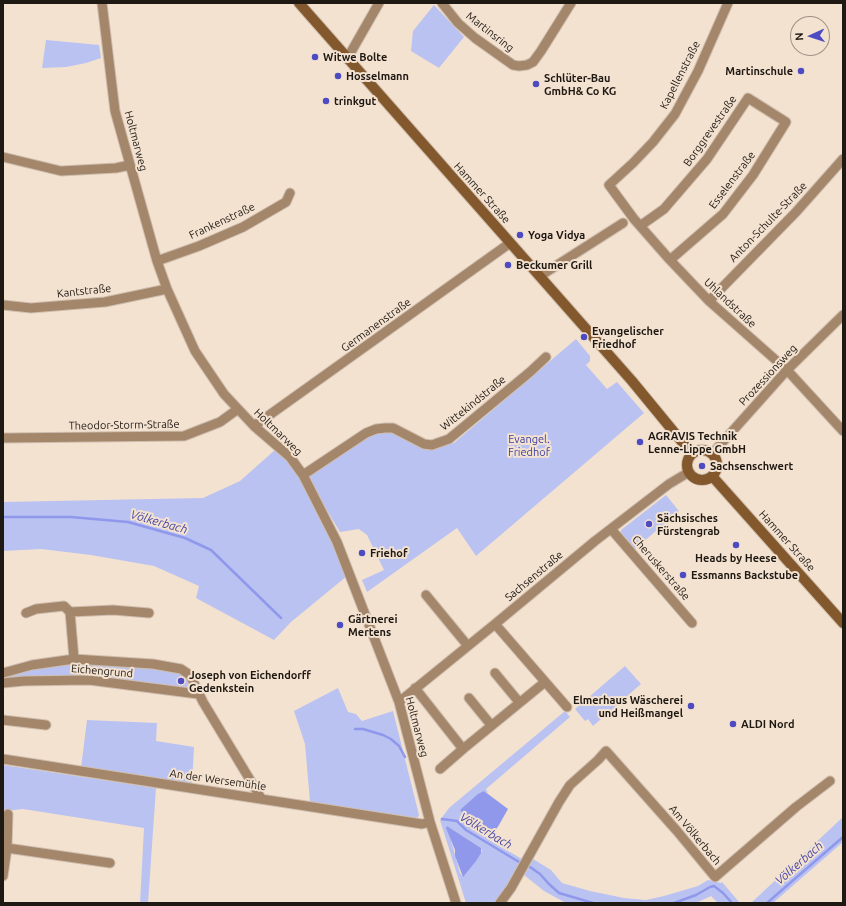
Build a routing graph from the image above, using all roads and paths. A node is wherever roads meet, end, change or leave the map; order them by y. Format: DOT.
graph roads {
  1 [pos="102,3"];
  2 [pos="298,3"];
  3 [pos="379,3"];
  4 [pos="442,3"];
  5 [pos="571,3"];
  6 [pos="728,3"];
  7 [pos="347,58"];
  8 [pos="748,98"];
  9 [pos="3,157"];
  10 [pos="843,159"];
  11 [pos="130,165"];
  12 [pos="609,185"];
  13 [pos="290,193"];
  14 [pos="623,223"];
  15 [pos="640,226"];
  16 [pos="510,243"];
  17 [pos="670,260"];
  18 [pos="157,261"];
  19 [pos="540,276"];
  20 [pos="167,289"];
  21 [pos="709,301"];
  22 [pos="3,306"];
  23 [pos="843,314"];
  24 [pos="546,357"];
  25 [pos="787,370"];
  26 [pos="238,409"];
  27 [pos="254,426"];
  28 [pos="843,431"];
  29 [pos="3,438"];
  30 [pos="692,454"];
  31 [pos="712,454"];
  32 [pos="689,472"];
  33 [pos="303,475"];
  34 [pos="712,476"];
  35 [pos="611,529"];
  36 [pos="426,595"];
  37 [pos="70,612"];
  38 [pos="149,613"];
  39 [pos="26,614"];
  40 [pos="692,623"];
  41 [pos="843,623"];
  42 [pos="495,624"];
  43 [pos="468,646"];
  44 [pos="74,659"];
  45 [pos="3,673"];
  46 [pos="495,673"];
  47 [pos="545,682"];
  48 [pos="3,683"];
  49 [pos="415,688"];
  50 [pos="198,694"];
  51 [pos="469,698"];
  52 [pos="399,702"];
  53 [pos="520,702"];
  54 [pos="567,707"];
  55 [pos="3,720"];
  56 [pos="46,725"];
  57 [pos="491,725"];
  58 [pos="463,749"];
  59 [pos="3,759"];
  60 [pos="440,769"];
  61 [pos="830,781"];
  62 [pos="261,798"];
  63 [pos="8,814"];
  64 [pos="430,822"];
  65 [pos="7,848"];
  66 [pos="110,863"];
  67 [pos="3,876"];
  68 [pos="502,902"];
  69 [pos="456,903"];
  1 -- 11 [label="street, Holtmarweg"];
  2 -- 7 [label="main road, Hammer Straße"];
  3 -- 7 [label="street"];
  4 -- 5 [label="street, Martinsring"];
  6 -- 12 [label="street, Kapellenstraße"];
  7 -- 16 [label="main road, Hammer Straße"];
  8 -- 15 [label="street, Borggrevestraße"];
  8 -- 17 [label="street, Esselenstraße"];
  9 -- 11 [label="street"];
  10 -- 21 [label="street, Anton-Schulte-Straße"];
  11 -- 18 [label="street, Holtmarweg"];
  12 -- 15 [label="street, Uhlandstraße"];
  13 -- 18 [label="street, Frankenstraße"];
  14 -- 19 [label="street"];
  15 -- 17 [label="street, Uhlandstraße"];
  16 -- 19 [label="main road, Hammer Straße"];
  16 -- 27 [label="street, Germanenstraße"];
  17 -- 21 [label="street, Uhlandstraße"];
  18 -- 20 [label="street, Holtmarweg"];
  19 -- 30 [label="main road, Hammer Straße"];
  20 -- 22 [label="street, Kantstraße"];
  20 -- 26 [label="street, Holtmarweg"];
  21 -- 25 [label="street, Uhlandstraße"];
  23 -- 25 [label="street, Prozessionsweg"];
  24 -- 33 [label="street, Wittekindstraße"];
  25 -- 28 [label="street, Uhlandstraße"];
  25 -- 31 [label="street, Prozessionsweg"];
  26 -- 27 [label="street, Holtmarweg"];
  26 -- 29 [label="street, Theodor-Storm-Straße"];
  27 -- 33 [label="street, Holtmarweg"];
  30 -- 31 [label="main road"];
  30 -- 32 [label="main road"];
  31 -- 34 [label="main road"];
  32 -- 34 [label="main road"];
  32 -- 35 [label="street, Sachsenstraße"];
  33 -- 52 [label="street, Holtmarweg"];
  34 -- 41 [label="main road, Hammer Straße"];
  35 -- 40 [label="street, Cheruskerstraße"];
  35 -- 42 [label="street, Sachsenstraße"];
  36 -- 43 [label="street"];
  37 -- 38 [label="street"];
  37 -- 39 [label="street"];
  37 -- 44 [label="street, Eichengrund"];
  42 -- 43 [label="street, Sachsenstraße"];
  42 -- 47 [label="street"];
  43 -- 49 [label="street, Sachsenstraße"];
  44 -- 45 [label="street, Eichengrund"];
  44 -- 50 [label="street, Eichengrund"];
  46 -- 53 [label="street"];
  47 -- 53 [label="street"];
  47 -- 54 [label="street"];
  48 -- 50 [label="street, Eichengrund"];
  49 -- 52 [label="street, Sachsenstraße"];
  49 -- 58 [label="street"];
  50 -- 62 [label="street, Eichengrund"];
  51 -- 57 [label="street"];
  52 -- 64 [label="street, Holtmarweg"];
  53 -- 57 [label="street"];
  55 -- 56 [label="street"];
  57 -- 58 [label="street"];
  58 -- 60 [label="street"];
  59 -- 62 [label="street, An der Wersemühle"];
  61 -- 68 [label="street, Am Völkerbach"];
  62 -- 64 [label="street, An der Wersemühle"];
  63 -- 65 [label="street"];
  64 -- 69 [label="street, Holtmarweg"];
  65 -- 66 [label="street"];
  65 -- 67 [label="street"];
}
